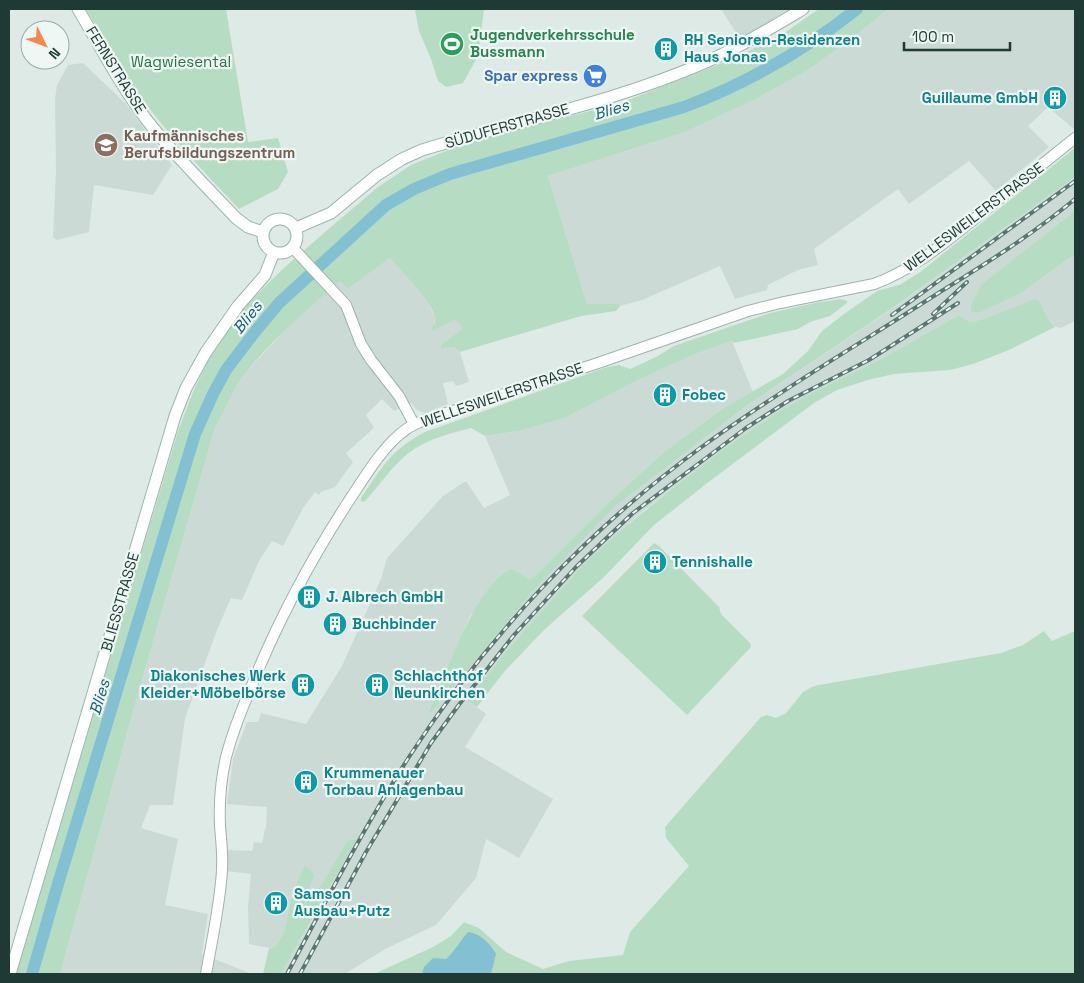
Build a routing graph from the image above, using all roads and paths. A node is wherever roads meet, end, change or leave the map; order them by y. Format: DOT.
graph roads {
  1 [pos="78,9"];
  2 [pos="802,9"];
  3 [pos="1075,138"];
  4 [pos="296,228"];
  5 [pos="263,232"];
  6 [pos="293,248"];
  7 [pos="274,252"];
  8 [pos="414,424"];
  9 [pos="10,974"];
  10 [pos="206,974"];
  1 -- 5 [label="main road, FERNSTRASSE"];
  2 -- 4 [label="main road, SÜDUFERSTRASSE"];
  3 -- 8 [label="street, WELLESWEILERSTRASSE"];
  4 -- 5 [label="main road"];
  4 -- 6 [label="main road"];
  5 -- 7 [label="main road"];
  6 -- 7 [label="main road"];
  6 -- 8 [label="street"];
  7 -- 9 [label="main road, BLIESSTRASSE"];
  8 -- 10 [label="street, WELLESWEILERSTRASSE"];
}
